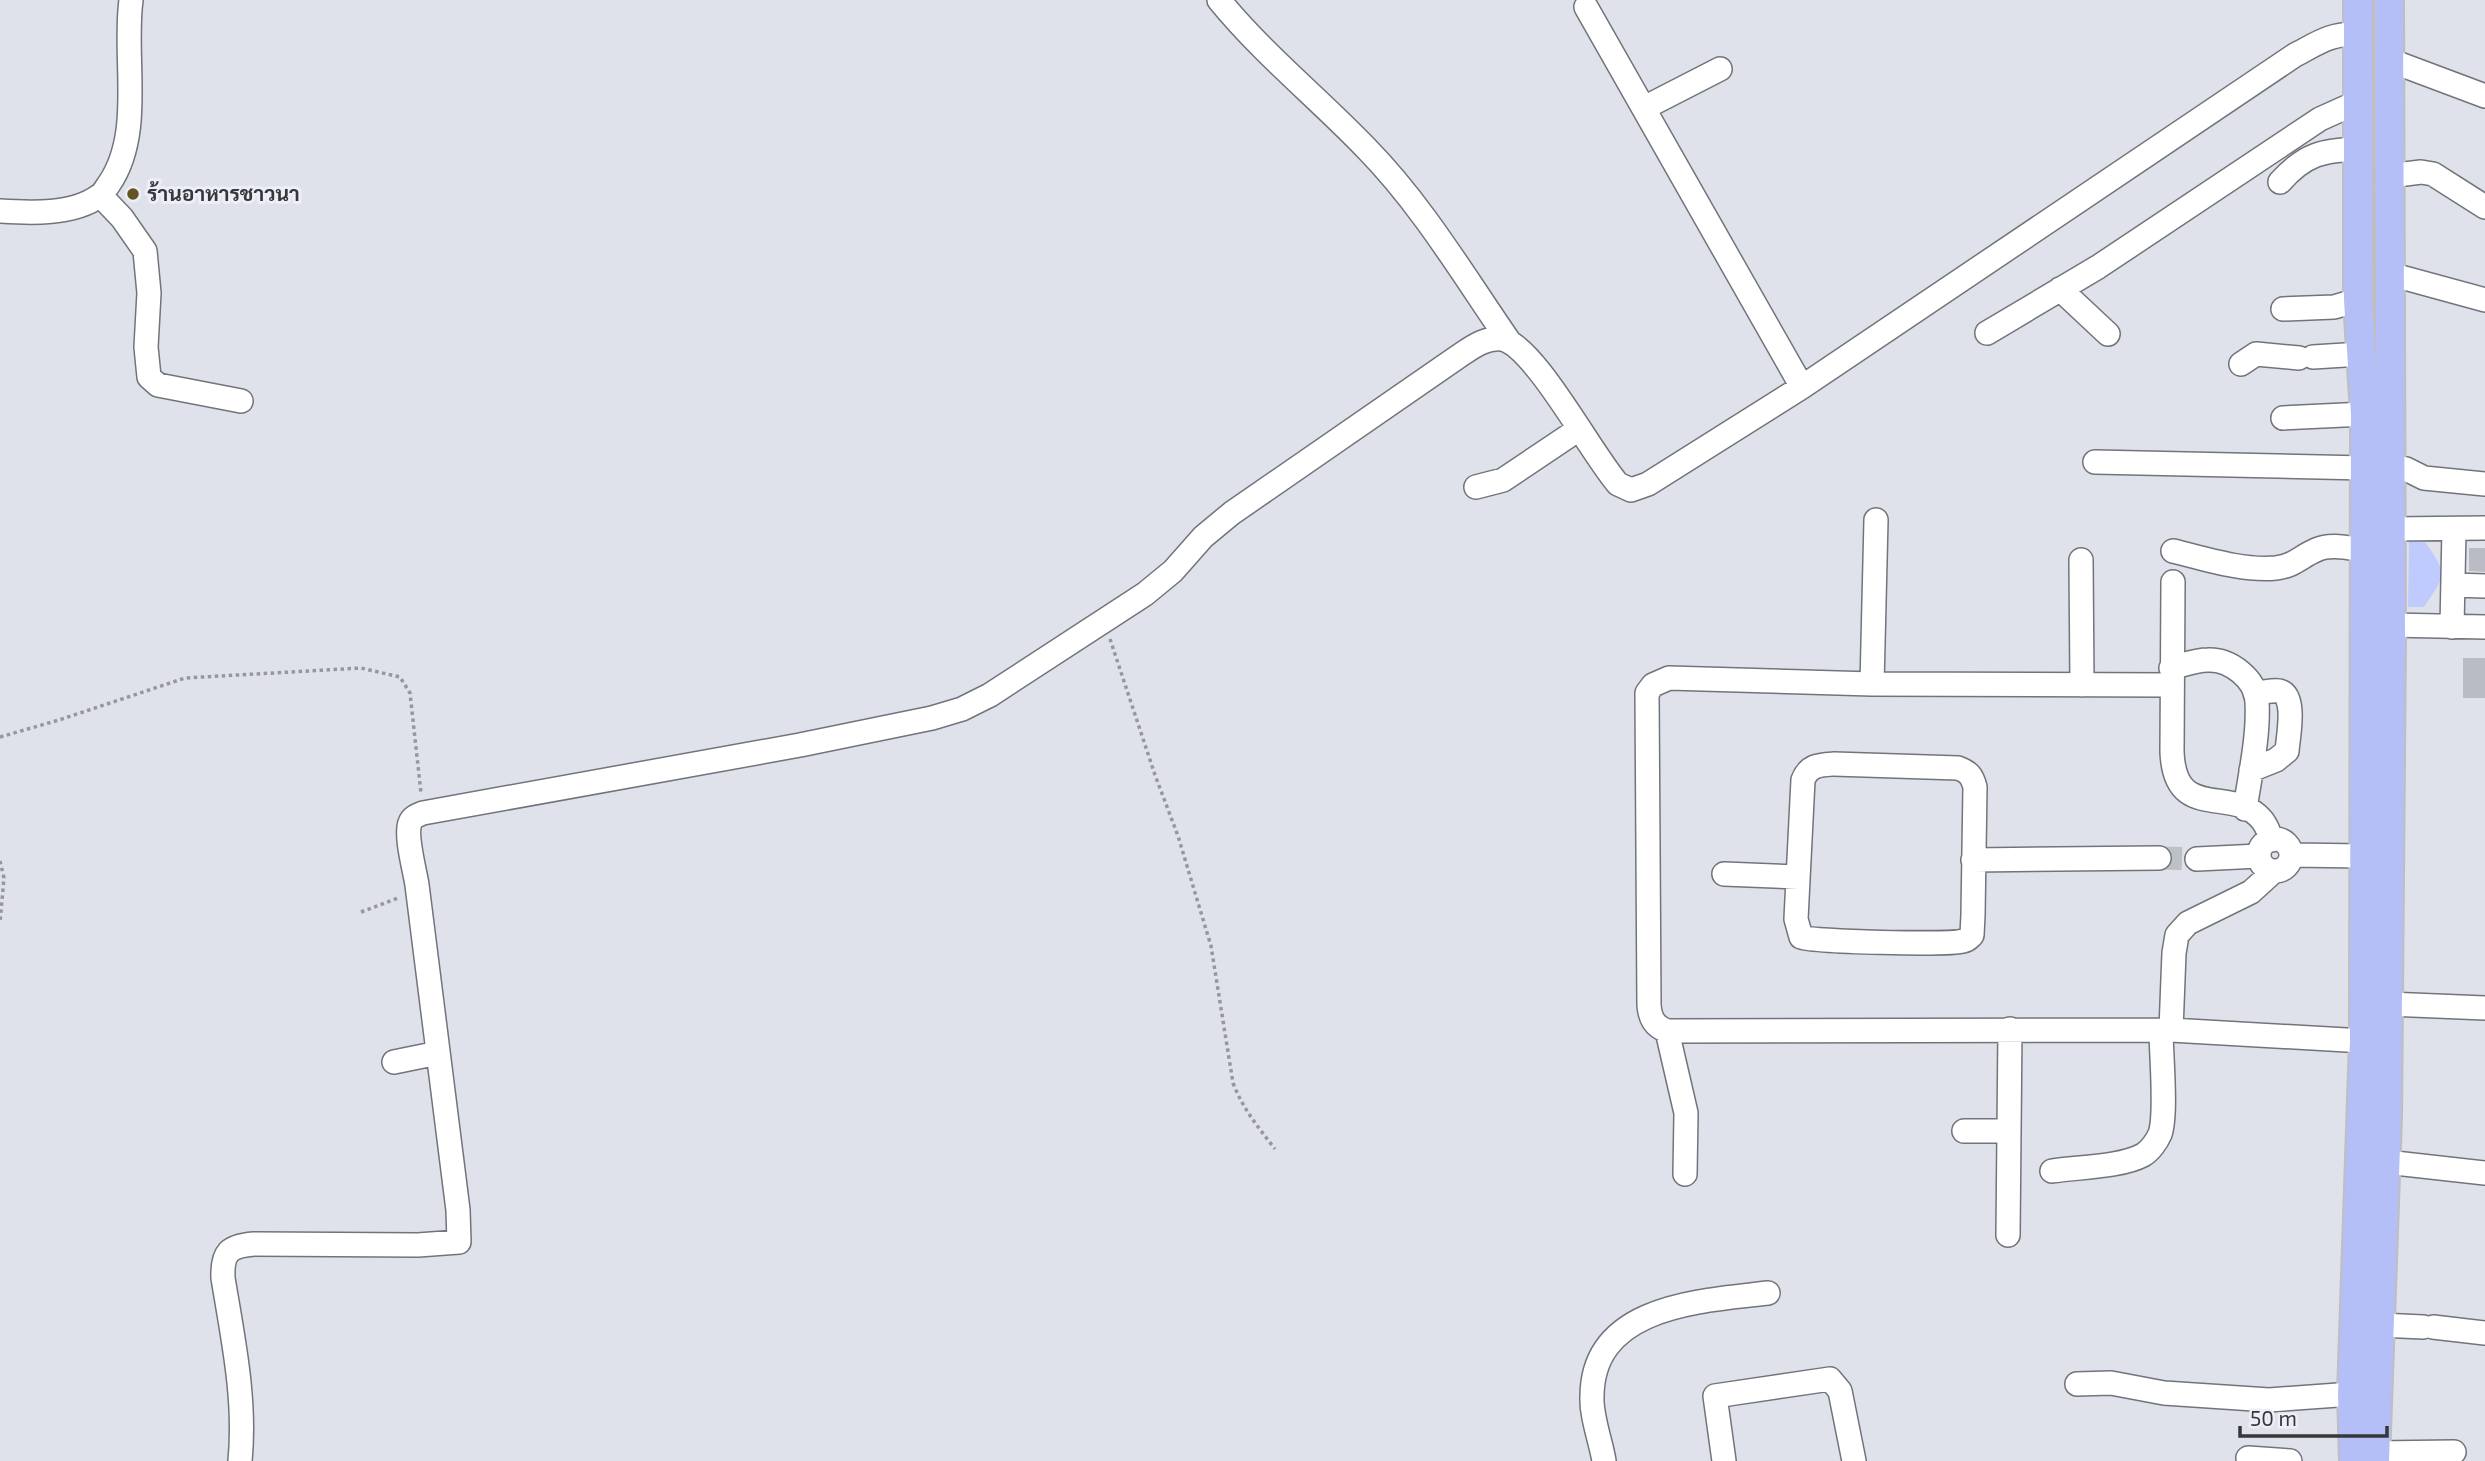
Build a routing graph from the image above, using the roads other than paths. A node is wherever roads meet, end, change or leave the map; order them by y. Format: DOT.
graph roads {
  1 [pos="131,0"];
  2 [pos="1219,0"];
  3 [pos="2358,0"];
  4 [pos="2389,0"];
  5 [pos="1586,7"];
  6 [pos="2358,34"];
  7 [pos="2389,60"];
  8 [pos="1720,69"];
  9 [pos="2485,96"];
  10 [pos="2360,101"];
  11 [pos="1644,108"];
  12 [pos="2359,149"];
  13 [pos="2389,176"];
  14 [pos="2280,182"];
  15 [pos="101,196"];
  16 [pos="2485,207"];
  17 [pos="0,211"];
  18 [pos="2390,274"];
  19 [pos="2060,289"];
  20 [pos="2358,300"];
  21 [pos="2485,300"];
  22 [pos="2283,309"];
  23 [pos="1987,333"];
  24 [pos="2108,334"];
  25 [pos="1509,341"];
  26 [pos="2361,354"];
  27 [pos="2241,364"];
  28 [pos="1802,387"];
  29 [pos="241,401"];
  30 [pos="2365,414"];
  31 [pos="2283,418"];
  32 [pos="1578,429"];
  33 [pos="2095,462"];
  34 [pos="2378,468"];
  35 [pos="2485,484"];
  36 [pos="1476,487"];
  37 [pos="1876,520"];
  38 [pos="2485,528"];
  39 [pos="2391,529"];
  40 [pos="2454,529"];
  41 [pos="2364,550"];
  42 [pos="2173,551"];
  43 [pos="2081,560"];
  44 [pos="2173,582"];
  45 [pos="2453,585"];
  46 [pos="2485,586"];
  47 [pos="2391,625"];
  48 [pos="2452,626"];
  49 [pos="2485,627"];
  50 [pos="2171,677"];
  51 [pos="1872,684"];
  52 [pos="2082,685"];
  53 [pos="2255,694"];
  54 [pos="2251,770"];
  55 [pos="2245,809"];
  56 [pos="2268,856"];
  57 [pos="2364,856"];
  58 [pos="2159,858"];
  59 [pos="2197,859"];
  60 [pos="1973,860"];
  61 [pos="1724,874"];
  62 [pos="1798,877"];
  63 [pos="2388,1004"];
  64 [pos="2485,1008"];
  65 [pos="2010,1029"];
  66 [pos="2166,1030"];
  67 [pos="1667,1031"];
  68 [pos="2364,1041"];
  69 [pos="438,1053"];
  70 [pos="394,1062"];
  71 [pos="1964,1131"];
  72 [pos="2009,1131"];
  73 [pos="2386,1162"];
  74 [pos="2052,1171"];
  75 [pos="2485,1173"];
  76 [pos="1685,1174"];
  77 [pos="2008,1235"];
  78 [pos="1768,1293"];
  79 [pos="2380,1325"];
  80 [pos="2485,1333"];
  81 [pos="2077,1384"];
  82 [pos="2352,1394"];
  83 [pos="2454,1452"];
  84 [pos="2248,1458"];
  85 [pos="2368,1458"];
  86 [pos="240,1461"];
  87 [pos="1604,1461"];
  88 [pos="1724,1461"];
  89 [pos="1854,1461"];
  90 [pos="2290,1461"];
  1 -- 15 [label="street"];
  2 -- 25 [label="street"];
  3 -- 6 [label="main road"];
  4 -- 7 [label="main road"];
  5 -- 11 [label="street"];
  6 -- 10 [label="main road"];
  6 -- 28 [label="street"];
  7 -- 9 [label="street"];
  7 -- 13 [label="main road"];
  8 -- 11 [label="street"];
  10 -- 12 [label="main road"];
  10 -- 19 [label="street"];
  11 -- 28 [label="street"];
  12 -- 14 [label="street"];
  12 -- 20 [label="main road"];
  13 -- 16 [label="street"];
  13 -- 18 [label="main road"];
  15 -- 17 [label="street"];
  15 -- 29 [label="street"];
  18 -- 21 [label="street"];
  18 -- 34 [label="main road"];
  19 -- 23 [label="street"];
  19 -- 24 [label="street"];
  20 -- 22 [label="street"];
  20 -- 26 [label="main road"];
  25 -- 32 [label="street"];
  25 -- 69 [label="street"];
  26 -- 27 [label="street"];
  26 -- 30 [label="main road"];
  28 -- 32 [label="street"];
  30 -- 31 [label="street"];
  30 -- 34 [label="main road"];
  32 -- 36 [label="street"];
  33 -- 34 [label="street"];
  34 -- 35 [label="street"];
  34 -- 39 [label="main road"];
  34 -- 41 [label="main road"];
  37 -- 51 [label="street"];
  38 -- 40 [label="street"];
  39 -- 40 [label="street"];
  39 -- 47 [label="main road"];
  40 -- 45 [label="street"];
  41 -- 42 [label="street"];
  41 -- 57 [label="main road"];
  43 -- 52 [label="street"];
  44 -- 50 [label="street"];
  45 -- 46 [label="street"];
  45 -- 48 [label="street"];
  47 -- 48 [label="street"];
  47 -- 63 [label="main road"];
  48 -- 49 [label="street"];
  50 -- 52 [label="street"];
  50 -- 53 [label="street"];
  50 -- 55 [label="street"];
  51 -- 52 [label="street"];
  51 -- 67 [label="street"];
  53 -- 54 [label="street"];
  53 -- 54 [label="street"];
  54 -- 55 [label="street"];
  55 -- 56 [label="street"];
  56 -- 57 [label="street"];
  56 -- 59 [label="street"];
  56 -- 66 [label="street"];
  57 -- 68 [label="main road"];
  58 -- 60 [label="street"];
  60 -- 62 [label="street"];
  60 -- 62 [label="street"];
  61 -- 62 [label="street"];
  63 -- 64 [label="street"];
  63 -- 73 [label="main road"];
  65 -- 66 [label="street"];
  65 -- 67 [label="street"];
  65 -- 72 [label="street"];
  66 -- 68 [label="street"];
  66 -- 74 [label="street"];
  67 -- 76 [label="street"];
  68 -- 82 [label="main road"];
  69 -- 70 [label="street"];
  69 -- 86 [label="street"];
  71 -- 72 [label="street"];
  72 -- 77 [label="street"];
  73 -- 75 [label="street"];
  73 -- 79 [label="main road"];
  78 -- 87 [label="street"];
  79 -- 80 [label="street"];
  79 -- 85 [label="main road"];
  81 -- 82 [label="street"];
  82 -- 85 [label="main road"];
  83 -- 85 [label="street"];
  84 -- 90 [label="street"];
  88 -- 89 [label="street"];
}
